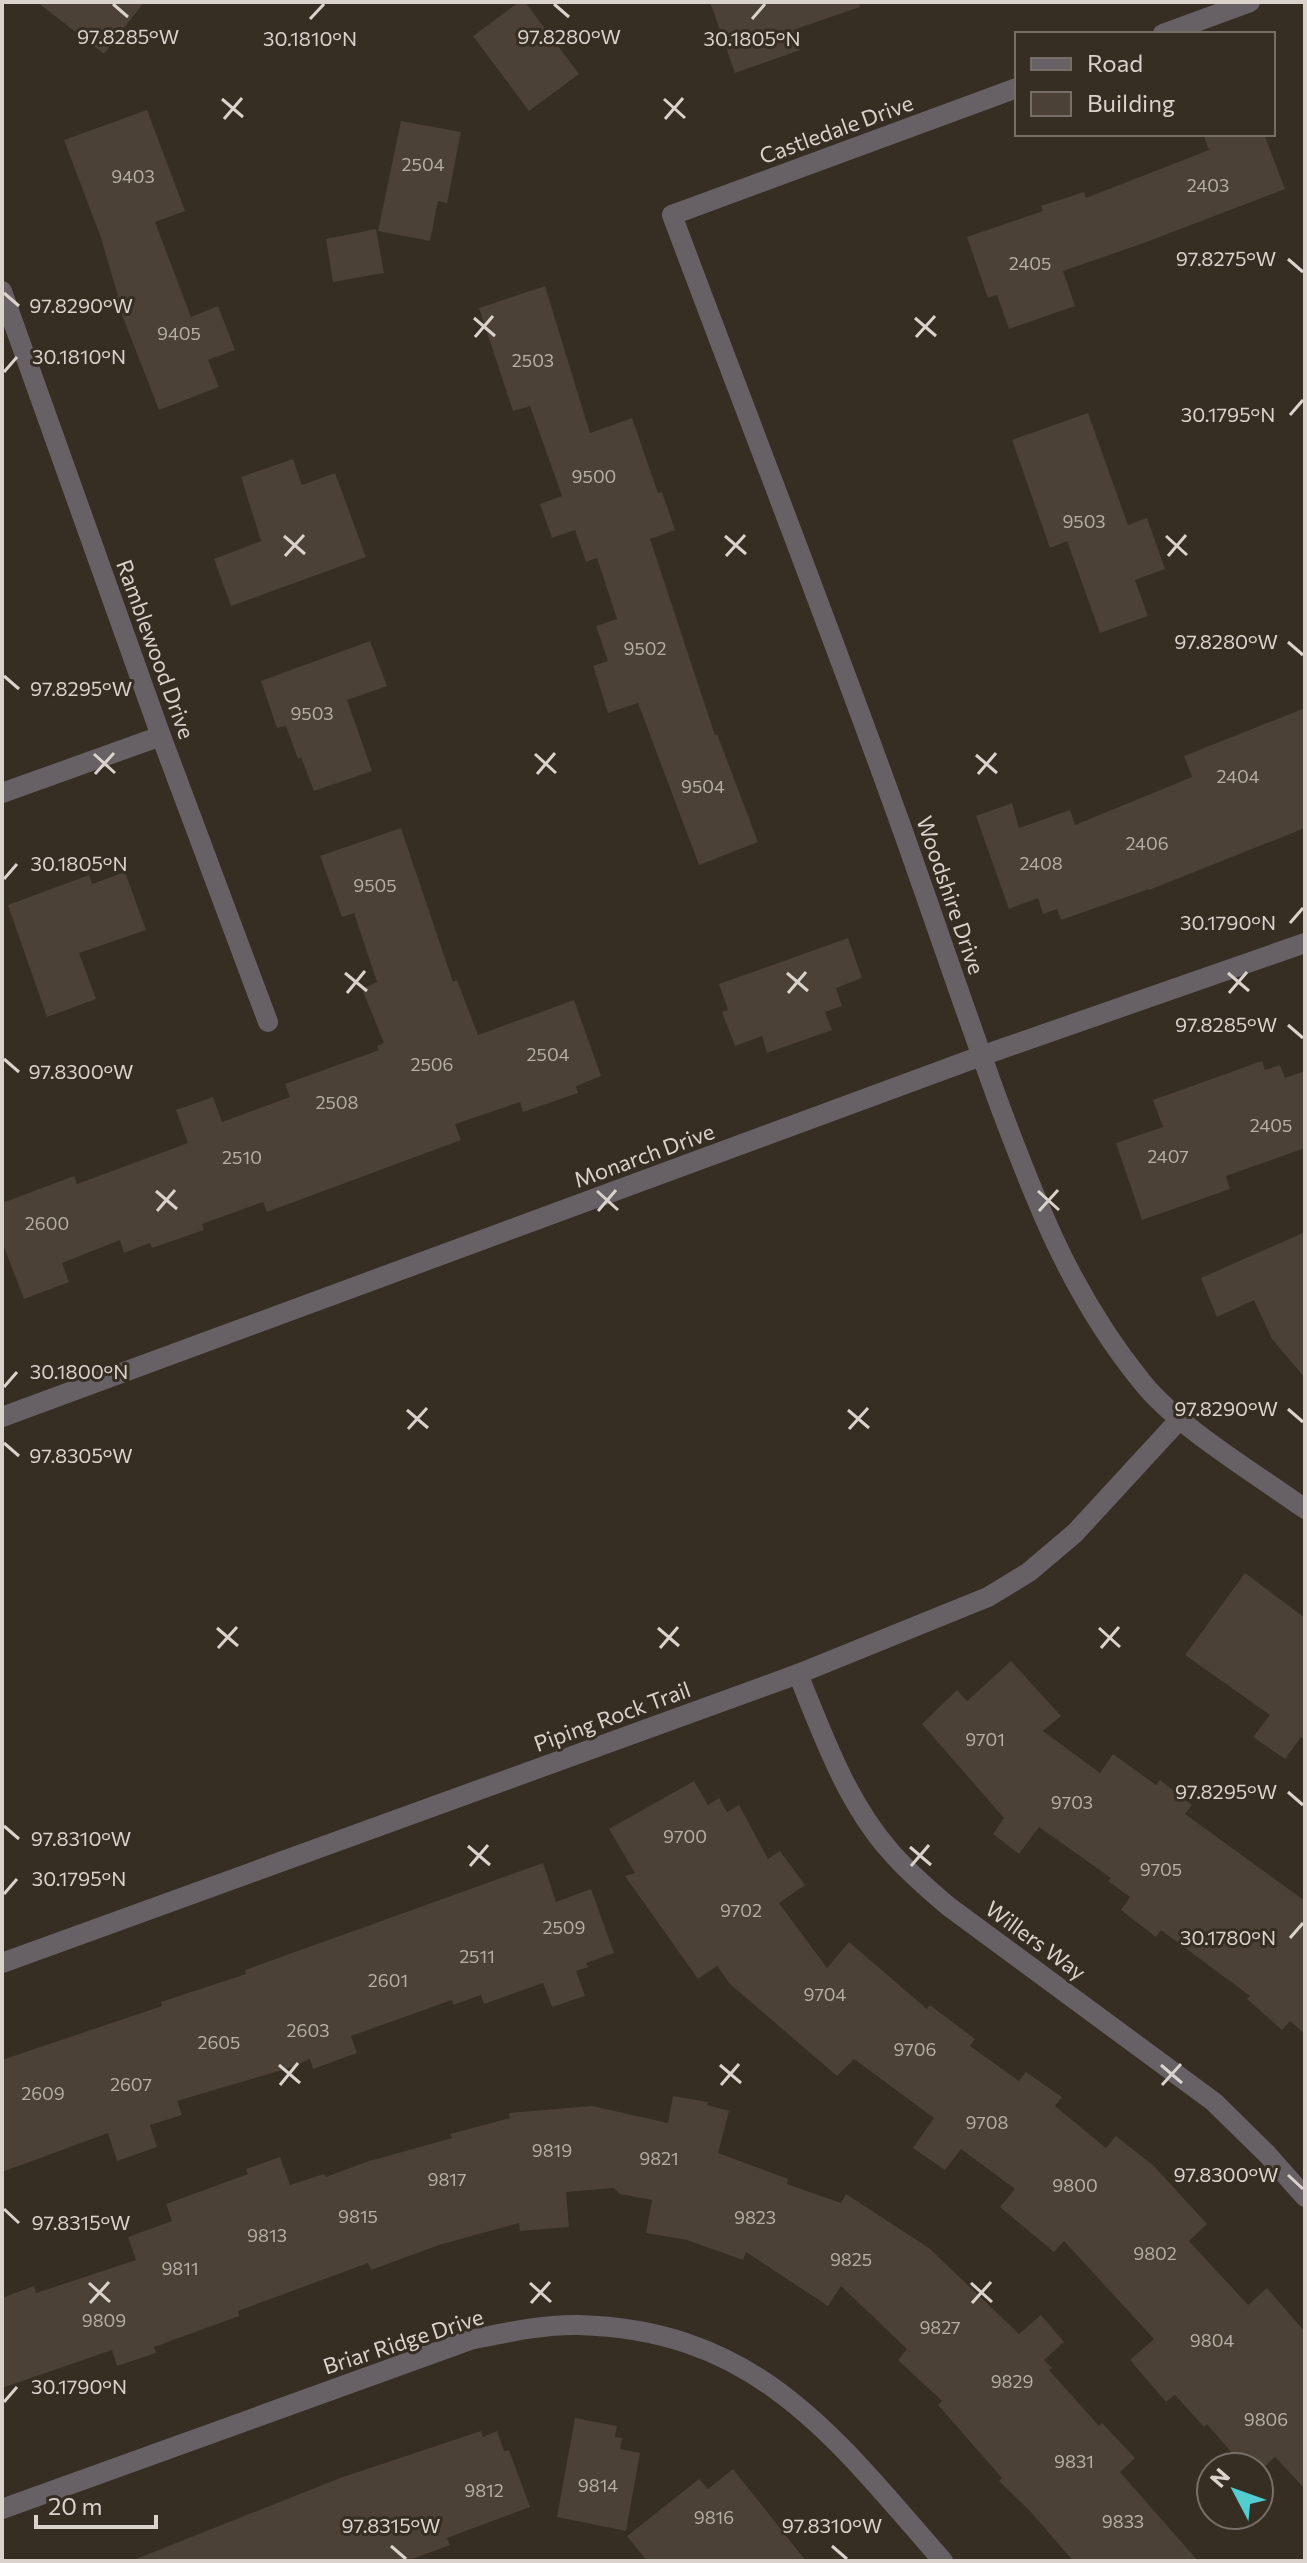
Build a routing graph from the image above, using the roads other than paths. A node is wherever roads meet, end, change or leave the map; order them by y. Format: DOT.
graph roads {
  1 [pos="1250,2"];
  2 [pos="1168,32"];
  3 [pos="1015,89"];
  4 [pos="672,215"];
  5 [pos="2,291"];
  6 [pos="161,736"];
  7 [pos="2,793"];
  8 [pos="1305,943"];
  9 [pos="268,1022"];
  10 [pos="981,1056"];
  11 [pos="2,1417"];
  12 [pos="1180,1419"];
  13 [pos="1305,1509"];
  14 [pos="798,1674"];
  15 [pos="2,1963"];
  16 [pos="1305,2197"];
  17 [pos="2,2509"];
  18 [pos="943,2561"];
  1 -- 2 [label="street"];
  3 -- 4 [label="street, Castledale Drive"];
  4 -- 10 [label="street, Woodshire Drive"];
  5 -- 6 [label="street, Ramblewood Drive"];
  6 -- 7 [label="street"];
  6 -- 9 [label="street, Ramblewood Drive"];
  8 -- 10 [label="street, Monarch Drive"];
  10 -- 11 [label="street, Monarch Drive"];
  10 -- 12 [label="street, Woodshire Drive"];
  12 -- 13 [label="street, Woodshire Drive"];
  12 -- 14 [label="street, Piping Rock Trail"];
  14 -- 15 [label="street, Piping Rock Trail"];
  14 -- 16 [label="street, Willers Way"];
  17 -- 18 [label="street, Briar Ridge Drive"];
}
